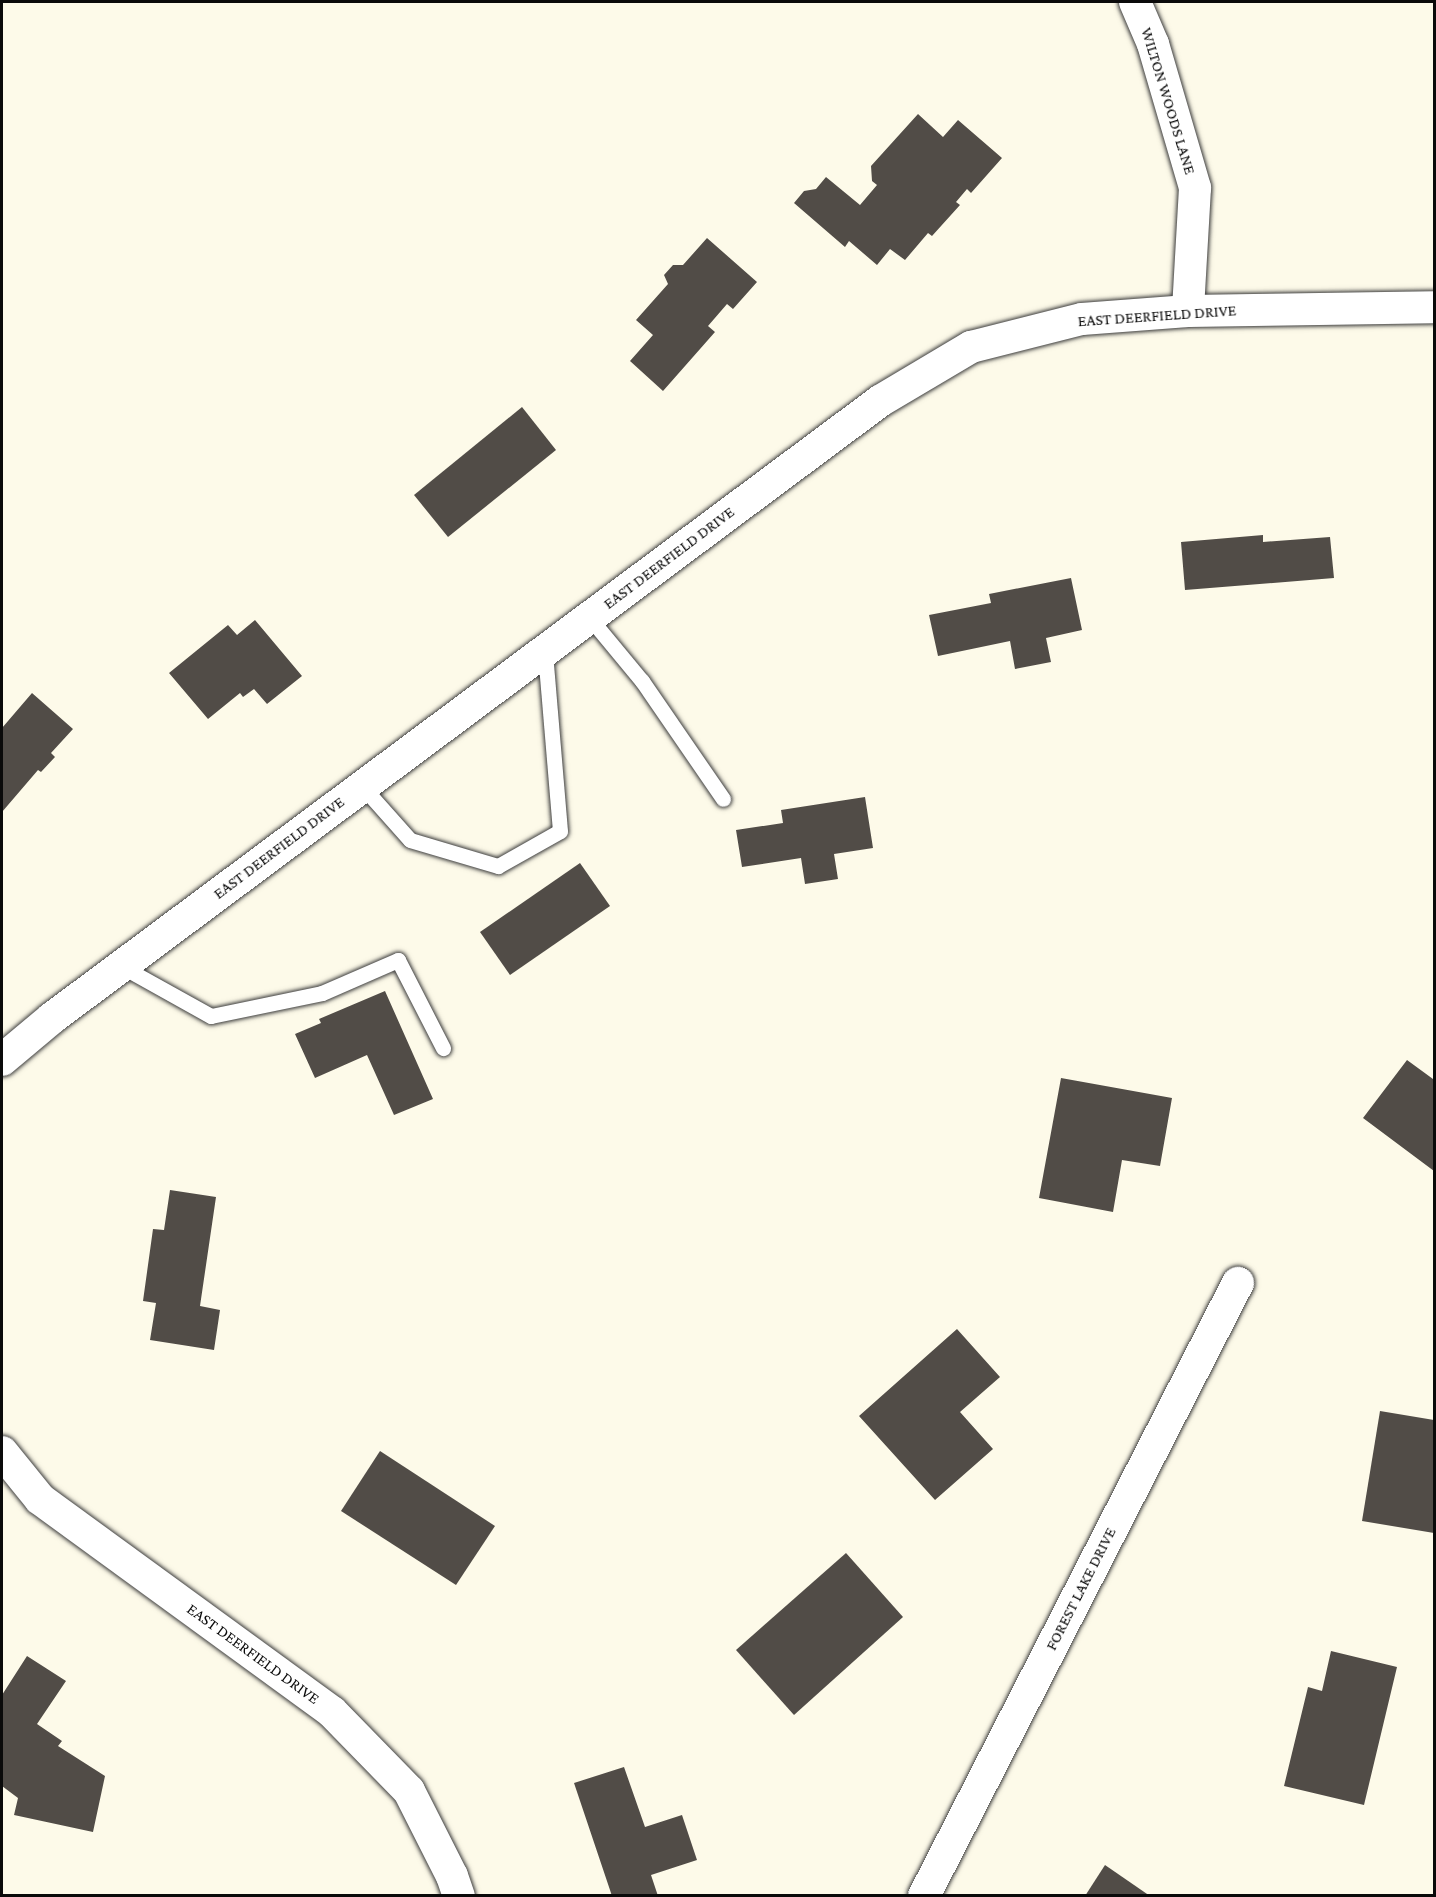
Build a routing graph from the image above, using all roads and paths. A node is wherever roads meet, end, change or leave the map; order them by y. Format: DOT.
graph roads {
  1 [pos="1135,2"];
  2 [pos="1434,307"];
  3 [pos="1188,310"];
  4 [pos="589,617"];
  5 [pos="545,651"];
  6 [pos="362,786"];
  7 [pos="723,799"];
  8 [pos="121,966"];
  9 [pos="443,1047"];
  10 [pos="2,1060"];
  11 [pos="1238,1283"];
  12 [pos="2,1452"];
  13 [pos="459,1896"];
  14 [pos="924,1896"];
  1 -- 3 [label="street, WILTON WOODS LANE"];
  2 -- 3 [label="street, EAST DEERFIELD DRIVE"];
  3 -- 4 [label="street, EAST DEERFIELD DRIVE"];
  4 -- 5 [label="street, EAST DEERFIELD DRIVE"];
  4 -- 7 [label="lane"];
  5 -- 6 [label="street, EAST DEERFIELD DRIVE"];
  5 -- 6 [label="lane"];
  6 -- 8 [label="street, EAST DEERFIELD DRIVE"];
  8 -- 9 [label="lane"];
  8 -- 10 [label="street, EAST DEERFIELD DRIVE"];
  11 -- 14 [label="street, FOREST LAKE DRIVE"];
  12 -- 13 [label="street, EAST DEERFIELD DRIVE"];
}
